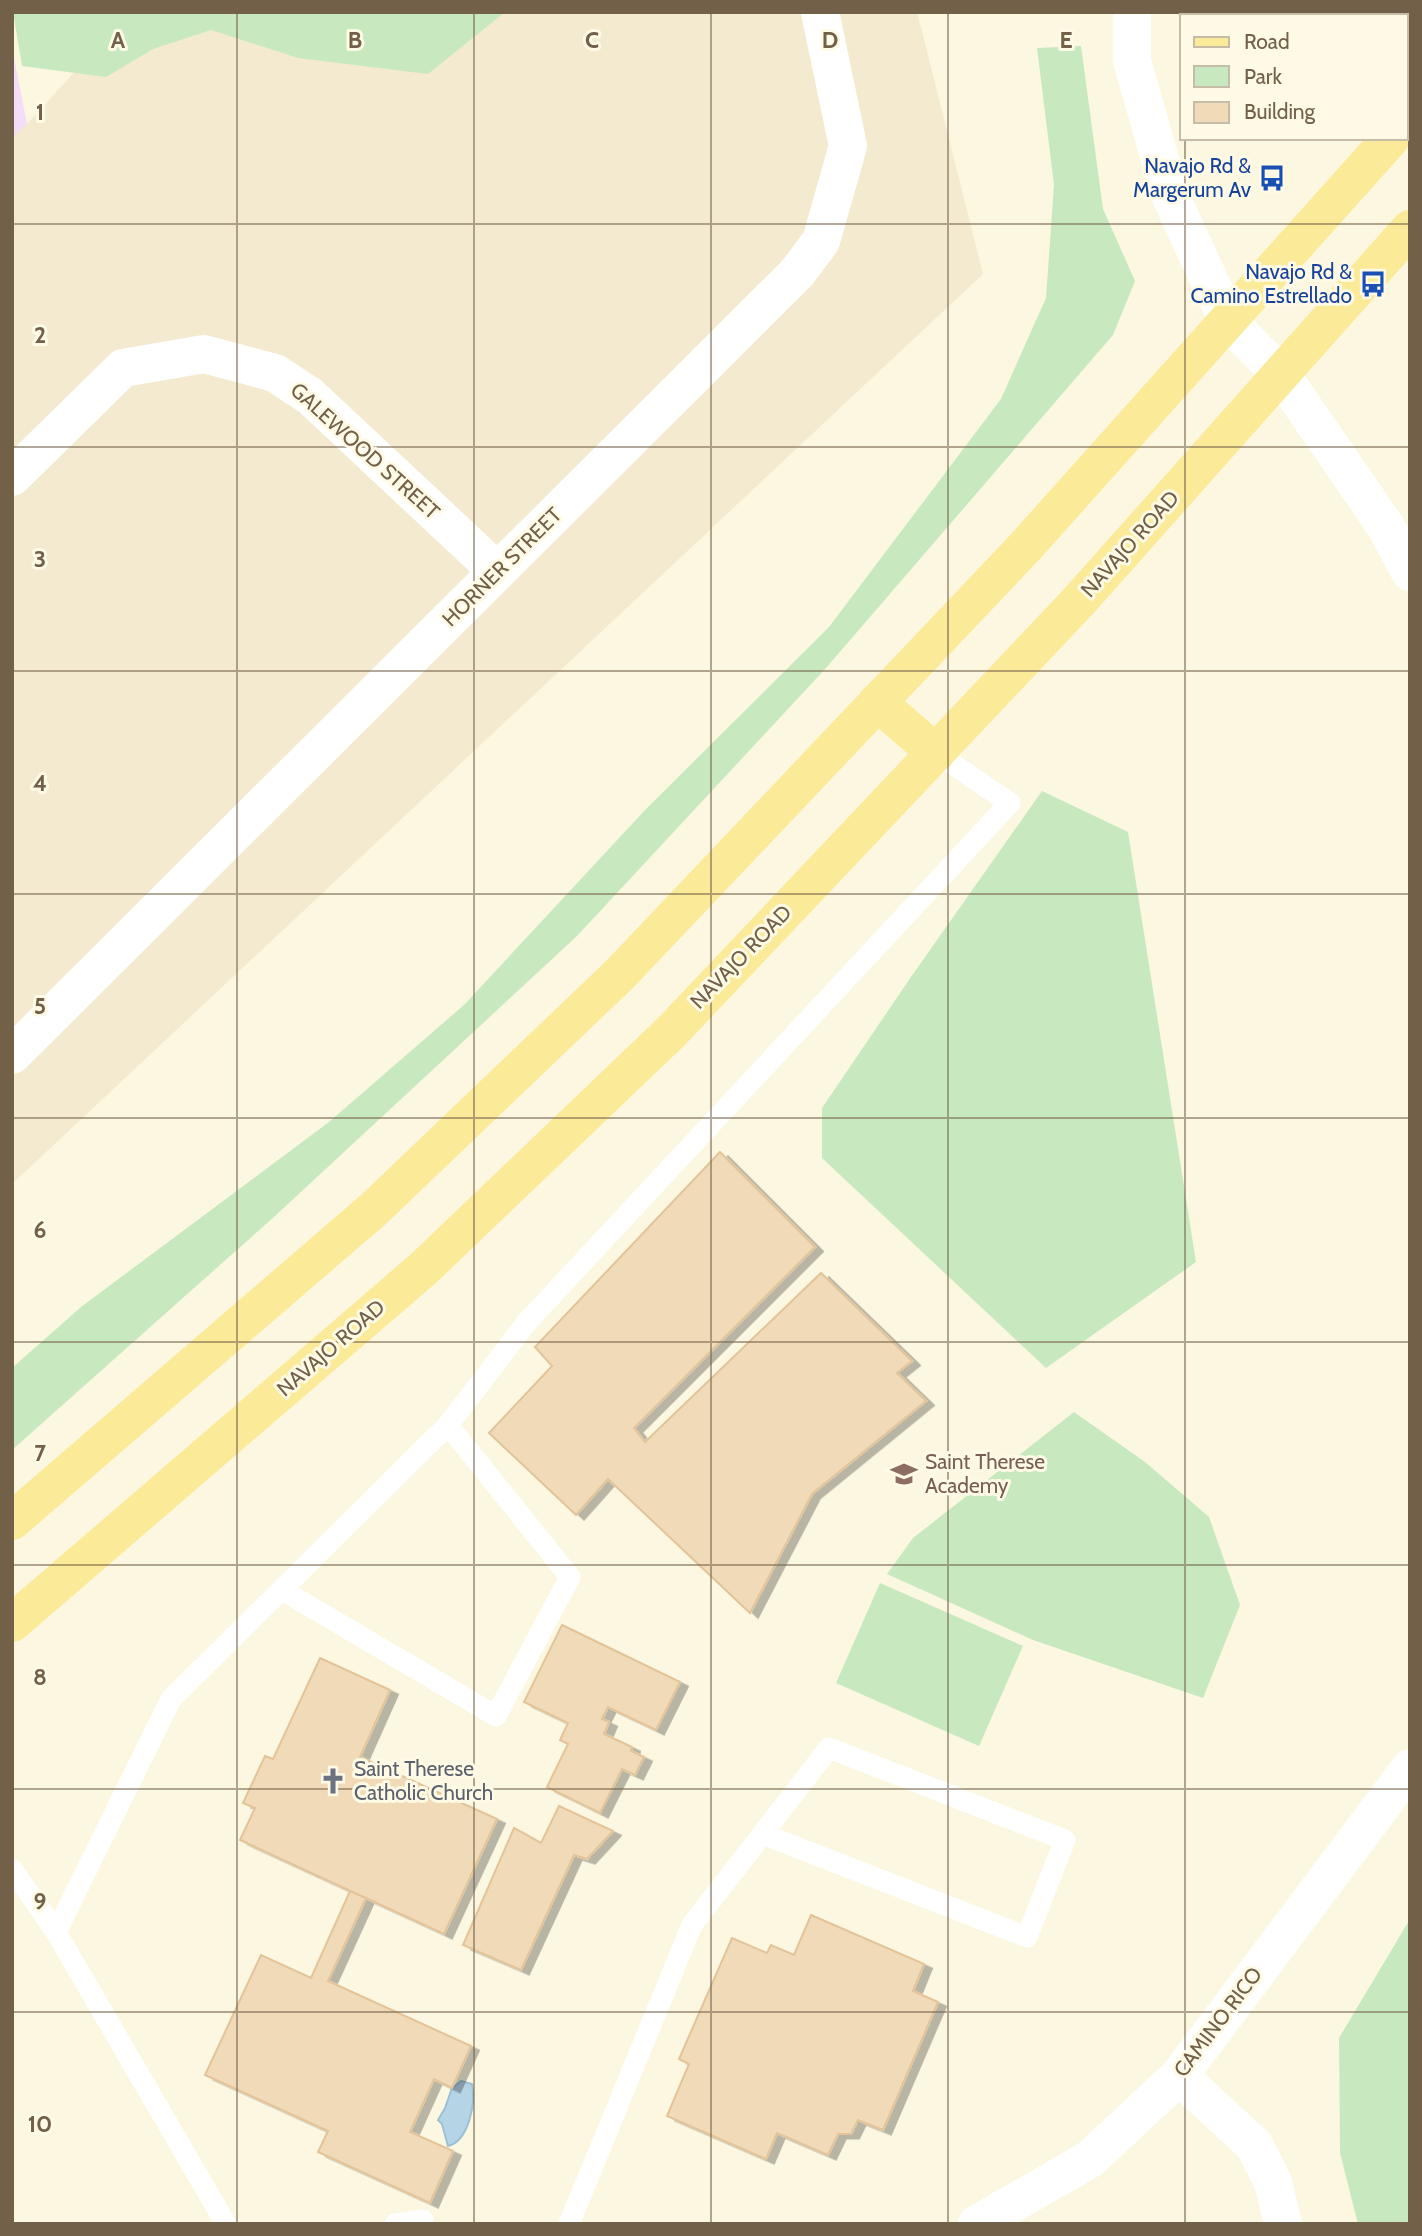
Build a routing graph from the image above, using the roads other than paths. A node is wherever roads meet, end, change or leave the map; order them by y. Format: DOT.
graph roads {
  1 [pos="820,12"];
  2 [pos="1132,12"];
  3 [pos="1389,140"];
  4 [pos="1410,229"];
  5 [pos="1228,321"];
  6 [pos="1282,376"];
  7 [pos="12,477"];
  8 [pos="497,571"];
  9 [pos="1410,572"];
  10 [pos="877,702"];
  11 [pos="936,752"];
  12 [pos="12,1055"];
  13 [pos="448,1425"];
  14 [pos="12,1521"];
  15 [pos="282,1590"];
  16 [pos="12,1623"];
  17 [pos="1410,1768"];
  18 [pos="763,1834"];
  19 [pos="12,1869"];
  20 [pos="56,1932"];
  21 [pos="1180,2076"];
  22 [pos="423,2220"];
  23 [pos="226,2224"];
  24 [pos="396,2224"];
  25 [pos="569,2224"];
  26 [pos="976,2224"];
  27 [pos="1283,2224"];
  1 -- 8 [label="street, HORNER STREET"];
  2 -- 5 [label="street"];
  3 -- 5 [label="main road"];
  4 -- 6 [label="main road, NAVAJO ROAD"];
  5 -- 6 [label="street"];
  5 -- 10 [label="main road"];
  6 -- 9 [label="street"];
  6 -- 11 [label="main road, NAVAJO ROAD"];
  7 -- 8 [label="street, GALEWOOD STREET"];
  8 -- 12 [label="street, HORNER STREET"];
  10 -- 11 [label="main road"];
  10 -- 14 [label="main road"];
  11 -- 13 [label="lane"];
  11 -- 16 [label="main road, NAVAJO ROAD"];
  13 -- 15 [label="lane"];
  13 -- 15 [label="lane"];
  15 -- 20 [label="lane"];
  17 -- 21 [label="street, CAMINO RICO"];
  18 -- 18 [label="lane"];
  18 -- 25 [label="lane"];
  19 -- 20 [label="lane"];
  20 -- 23 [label="lane"];
  21 -- 26 [label="street, CAMINO RICO"];
  21 -- 27 [label="street"];
  22 -- 24 [label="lane"];
}
